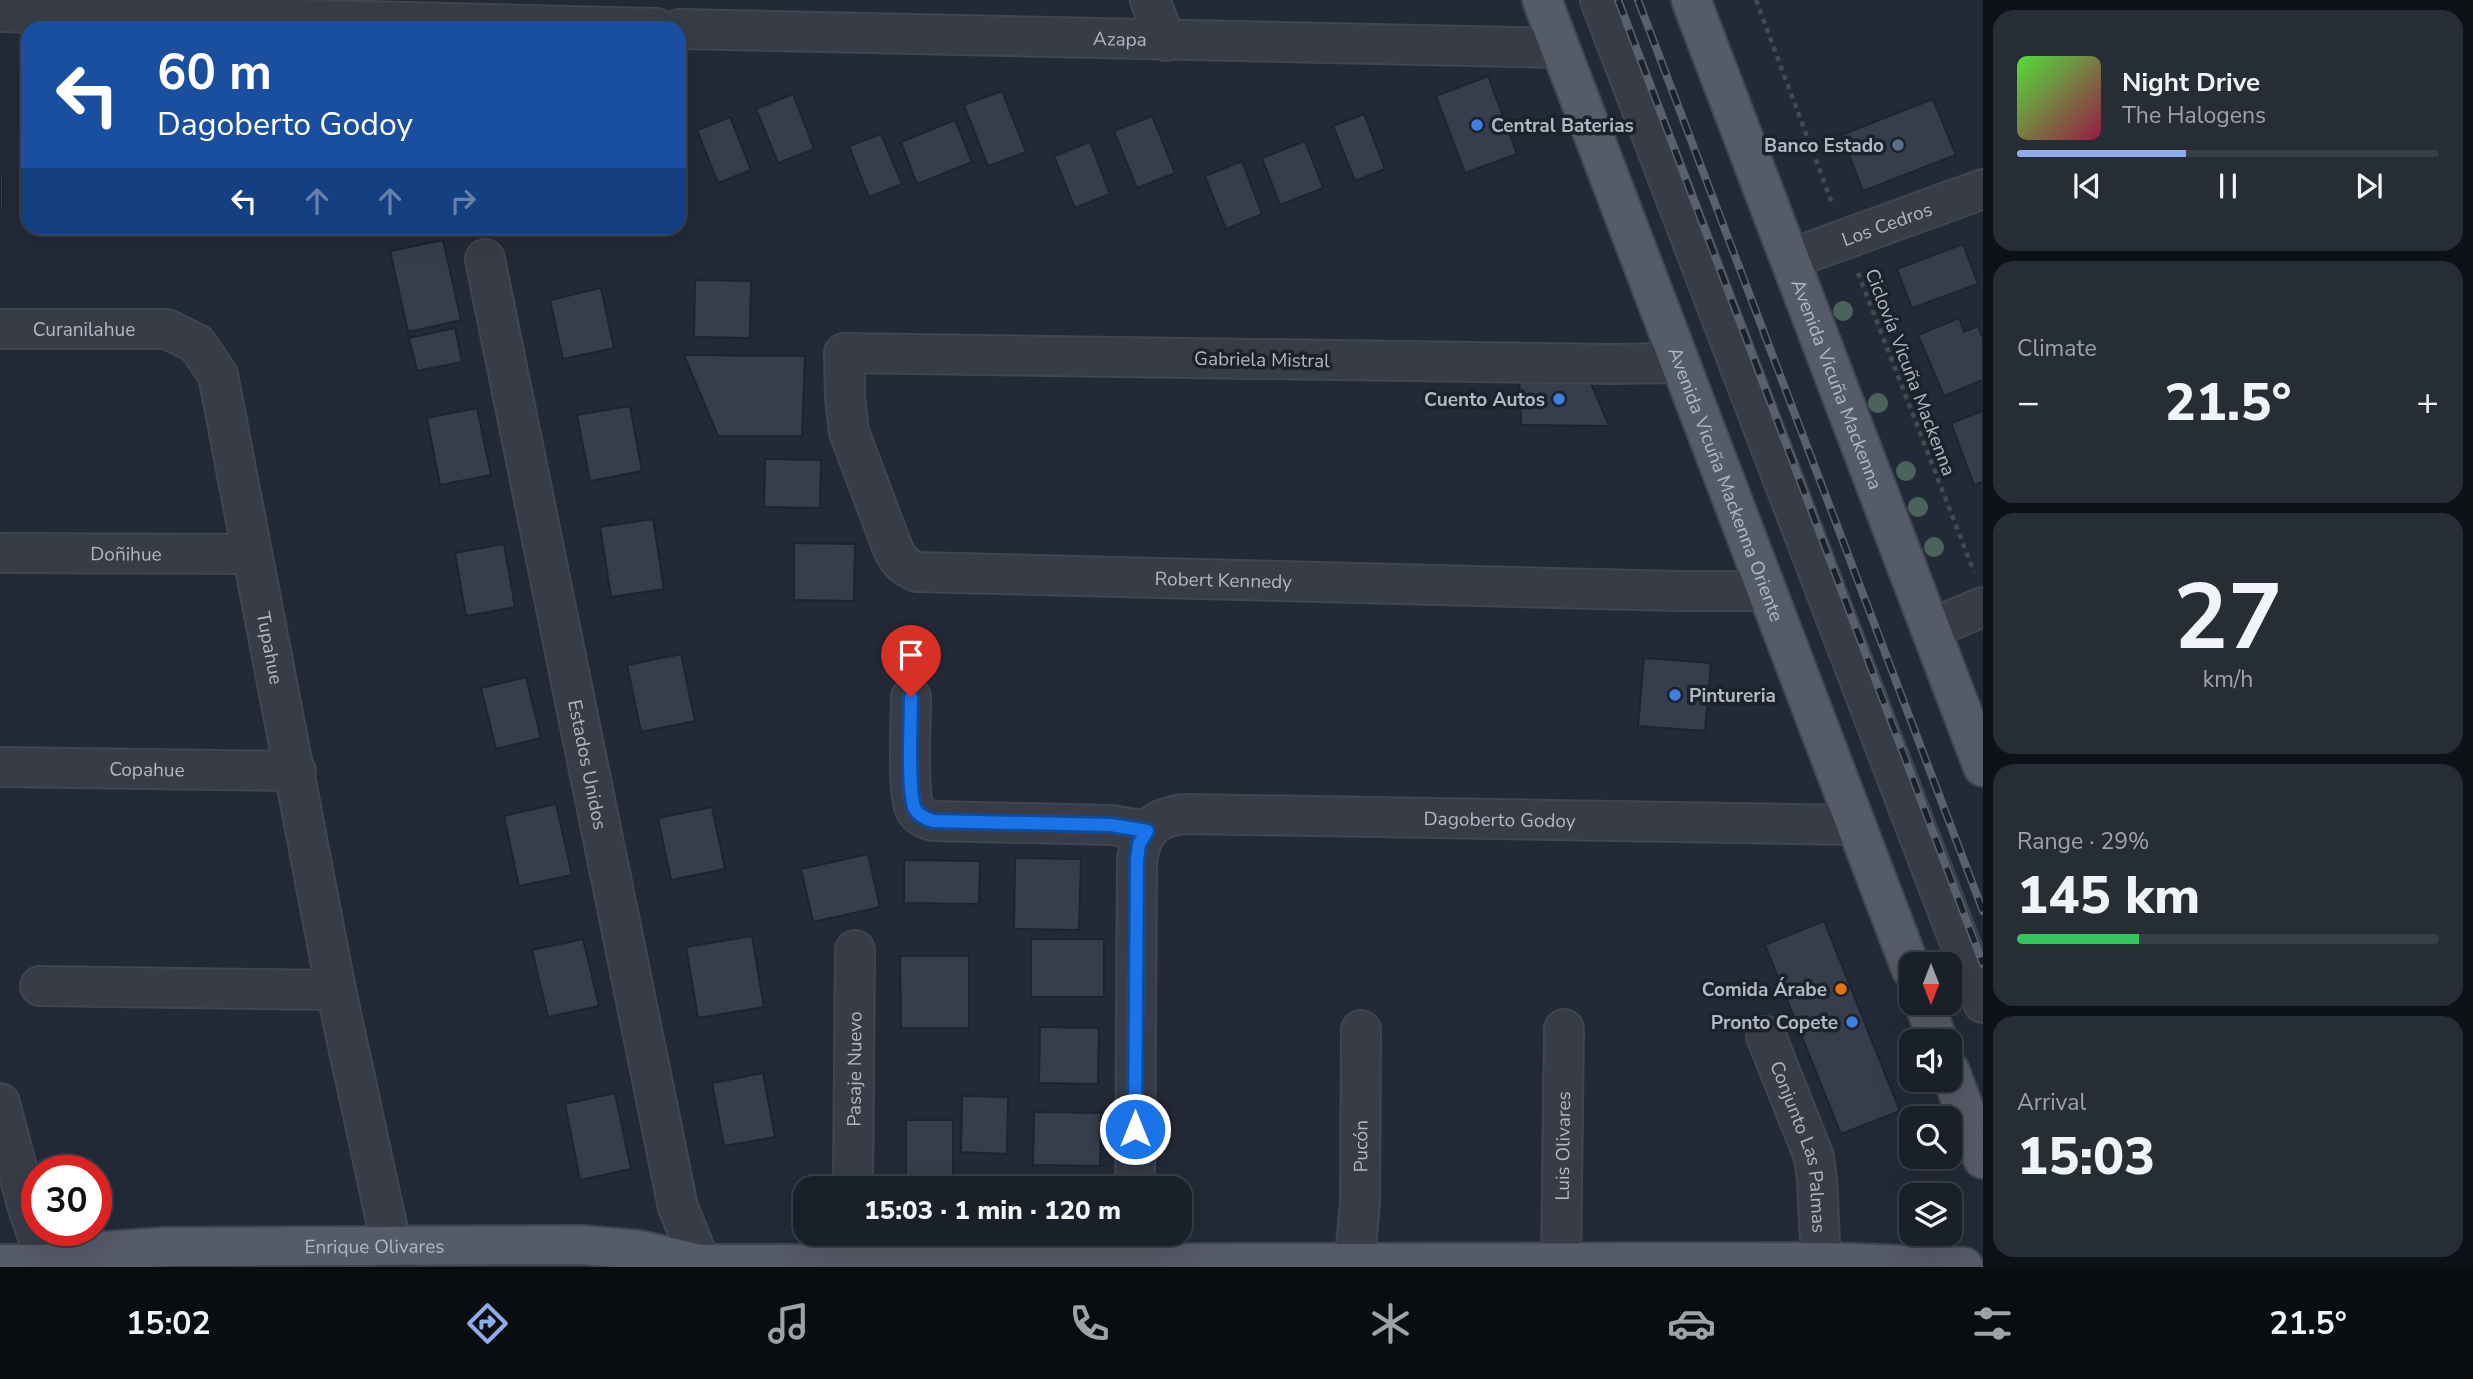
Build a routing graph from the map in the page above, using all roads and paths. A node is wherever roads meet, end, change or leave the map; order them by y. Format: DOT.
graph roads {
  1 [pos="1150,0"];
  2 [pos="1542,0"];
  3 [pos="1600,0"];
  4 [pos="1691,0"];
  5 [pos="1756,0"];
  6 [pos="103,7"];
  7 [pos="0,12"];
  8 [pos="458,12"];
  9 [pos="806,16"];
  10 [pos="140,21"];
  11 [pos="174,21"];
  12 [pos="569,21"];
  13 [pos="686,28"];
  14 [pos="1166,41"];
  15 [pos="1560,48"];
  16 [pos="1983,189"];
  17 [pos="1845,240"];
  18 [pos="485,259"];
  19 [pos="1790,259"];
  20 [pos="0,329"];
  21 [pos="167,329"];
  22 [pos="844,353"];
  23 [pos="1680,363"];
  24 [pos="0,553"];
  25 [pos="251,554"];
  26 [pos="1767,591"];
  27 [pos="1980,595"];
  28 [pos="1930,629"];
  29 [pos="911,697"];
  30 [pos="0,767"];
  31 [pos="1983,767"];
  32 [pos="296,771"];
  33 [pos="1856,825"];
  34 [pos="1147,831"];
  35 [pos="855,950"];
  36 [pos="1905,952"];
  37 [pos="40,986"];
  38 [pos="336,990"];
  39 [pos="1983,1003"];
  40 [pos="1564,1029"];
  41 [pos="1361,1030"];
  42 [pos="1766,1036"];
  43 [pos="1958,1092"];
  44 [pos="0,1103"];
  45 [pos="1983,1159"];
  46 [pos="853,1176"];
  47 [pos="1135,1176"];
  48 [pos="853,1249"];
  49 [pos="1135,1249"];
  50 [pos="394,1256"];
  51 [pos="1821,1262"];
  52 [pos="1561,1263"];
  53 [pos="0,1264"];
  54 [pos="1354,1265"];
  55 [pos="50,1266"];
  56 [pos="697,1266"];
  57 [pos="1964,1267"];
  1 -- 14 [label="street"];
  2 -- 15 [label="main road, Avenida Vicuña Mackenna Oriente"];
  3 -- 39 [label="street"];
  4 -- 19 [label="main road, Avenida Vicuña Mackenna"];
  5 -- 17 [label="path, Ciclovía Vicuña Mackenna"];
  6 -- 7 [label="street"];
  6 -- 10 [label="street"];
  8 -- 11 [label="street"];
  8 -- 12 [label="street"];
  9 -- 13 [label="street, Azapa"];
  9 -- 14 [label="street, Azapa"];
  14 -- 15 [label="street, Azapa"];
  15 -- 23 [label="main road, Avenida Vicuña Mackenna Oriente"];
  16 -- 17 [label="street, Los Cedros"];
  17 -- 19 [label="street, Los Cedros"];
  17 -- 27 [label="path, Ciclovía Vicuña Mackenna"];
  18 -- 56 [label="street, Estados Unidos"];
  19 -- 28 [label="main road, Avenida Vicuña Mackenna"];
  20 -- 21 [label="street, Curanilahue"];
  21 -- 25 [label="street, Tupahue"];
  22 -- 23 [label="street, Gabriela Mistral"];
  22 -- 26 [label="street, Robert Kennedy"];
  23 -- 26 [label="main road, Avenida Vicuña Mackenna Oriente"];
  24 -- 25 [label="street, Doñihue"];
  25 -- 32 [label="street, Tupahue"];
  26 -- 33 [label="main road, Avenida Vicuña Mackenna Oriente"];
  27 -- 28 [label="street"];
  28 -- 31 [label="main road, Avenida Vicuña Mackenna"];
  29 -- 34 [label="street"];
  30 -- 32 [label="street, Copahue"];
  32 -- 38 [label="street, Tupahue"];
  33 -- 34 [label="street, Dagoberto Godoy"];
  33 -- 36 [label="main road, Avenida Vicuña Mackenna Oriente"];
  34 -- 47 [label="street"];
  35 -- 46 [label="street, Pasaje Nuevo"];
  37 -- 38 [label="street"];
  38 -- 50 [label="street, Tupahue"];
  40 -- 52 [label="street, Luis Olivares"];
  41 -- 54 [label="street, Pucón"];
  42 -- 51 [label="street, Conjunto Las Palmas"];
  43 -- 45 [label="main road"];
  44 -- 55 [label="street"];
  48 -- 49 [label="main road, Enrique Olivares"];
  48 -- 56 [label="main road, Enrique Olivares"];
  49 -- 54 [label="main road, Enrique Olivares"];
  50 -- 55 [label="main road, Enrique Olivares"];
  50 -- 56 [label="main road, Enrique Olivares"];
  51 -- 52 [label="main road, Enrique Olivares"];
  51 -- 57 [label="main road, Enrique Olivares"];
  52 -- 54 [label="main road, Enrique Olivares"];
  53 -- 55 [label="main road, Enrique Olivares"];
}
